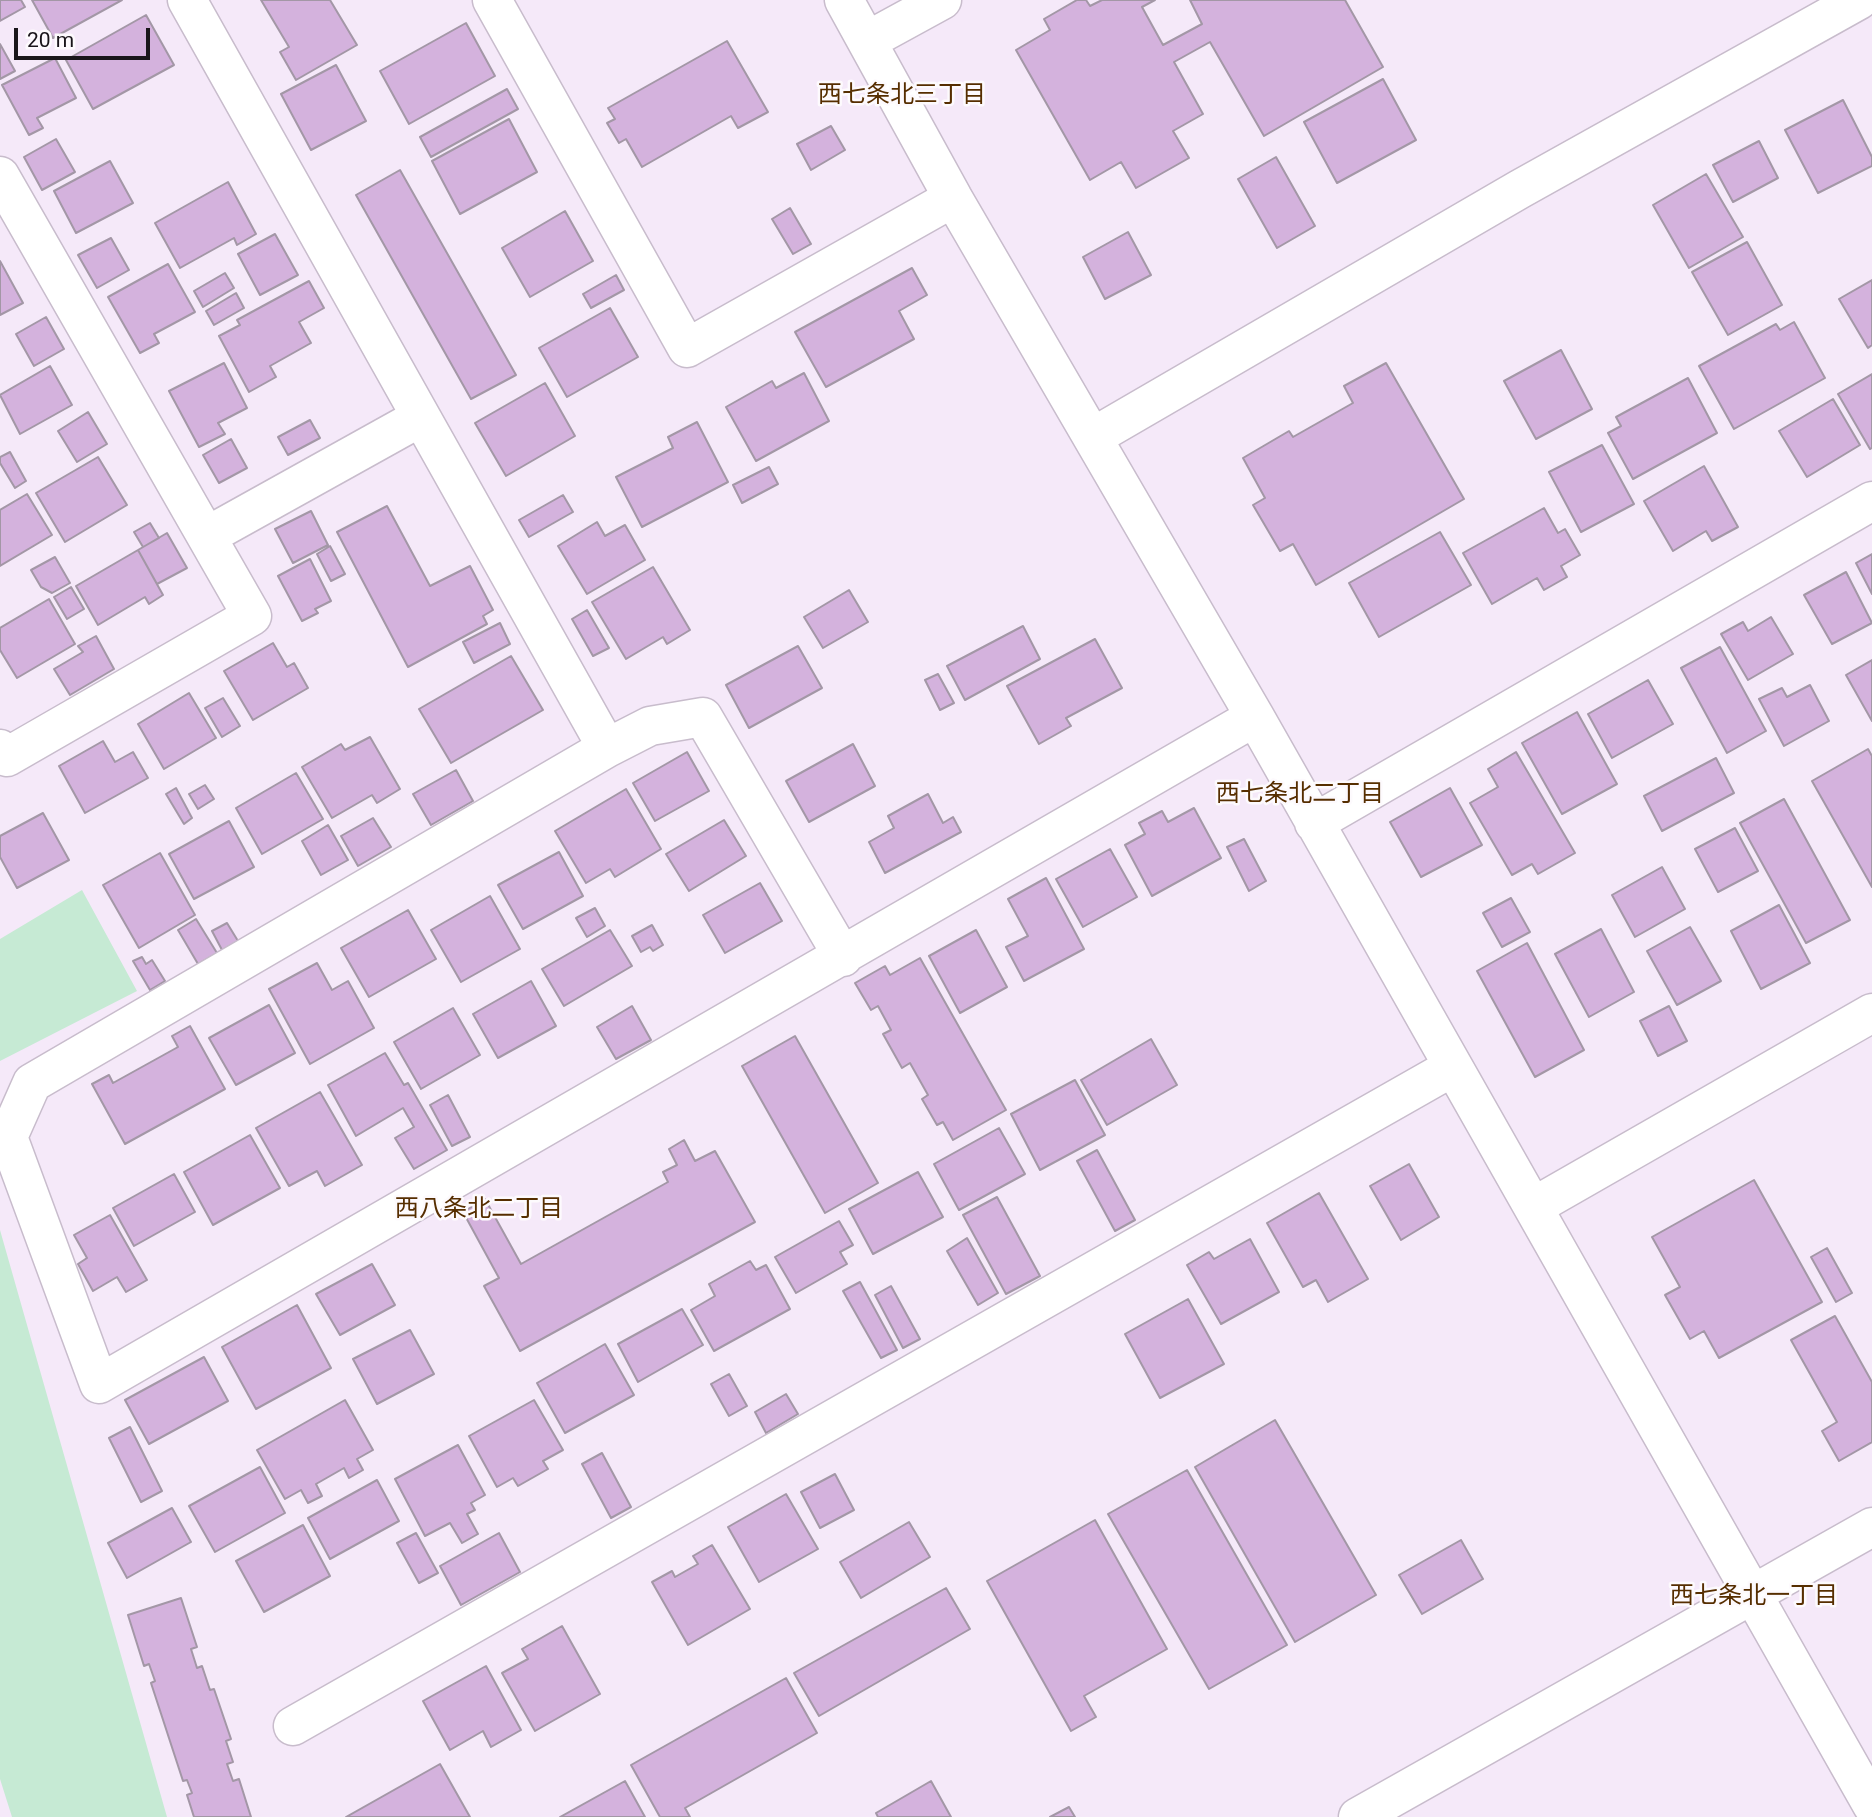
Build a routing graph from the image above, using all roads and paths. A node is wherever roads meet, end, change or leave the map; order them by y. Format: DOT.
graph roads {
  1 [pos="187,0"];
  2 [pos="492,0"];
  3 [pos="844,0"];
  4 [pos="942,0"];
  5 [pos="1861,0"];
  6 [pos="1872,14"];
  7 [pos="867,41"];
  8 [pos="0,176"];
  9 [pos="953,198"];
  10 [pos="9,214"];
  11 [pos="421,417"];
  12 [pos="1093,437"];
  13 [pos="1872,501"];
  14 [pos="207,536"];
  15 [pos="1255,717"];
  16 [pos="607,748"];
  17 [pos="0,749"];
  18 [pos="1314,822"];
  19 [pos="843,957"];
  20 [pos="1872,1013"];
  21 [pos="1451,1068"];
  22 [pos="1533,1207"];
  23 [pos="1872,1527"];
  24 [pos="1754,1594"];
  25 [pos="293,1726"];
  26 [pos="1872,1805"];
  27 [pos="1358,1817"];
  1 -- 11 [label="street"];
  2 -- 9 [label="street"];
  3 -- 7 [label="street"];
  4 -- 7 [label="street"];
  5 -- 6 [label="street"];
  5 -- 12 [label="street"];
  7 -- 9 [label="street"];
  8 -- 10 [label="street"];
  9 -- 12 [label="street"];
  10 -- 14 [label="street"];
  11 -- 14 [label="street"];
  11 -- 16 [label="street"];
  12 -- 15 [label="street"];
  13 -- 18 [label="street"];
  14 -- 17 [label="street"];
  15 -- 18 [label="street"];
  15 -- 19 [label="street"];
  16 -- 19 [label="street"];
  16 -- 19 [label="street"];
  18 -- 21 [label="street"];
  20 -- 22 [label="street"];
  21 -- 22 [label="street"];
  21 -- 25 [label="street"];
  22 -- 24 [label="street"];
  23 -- 24 [label="street"];
  24 -- 26 [label="street"];
  24 -- 27 [label="street"];
}
